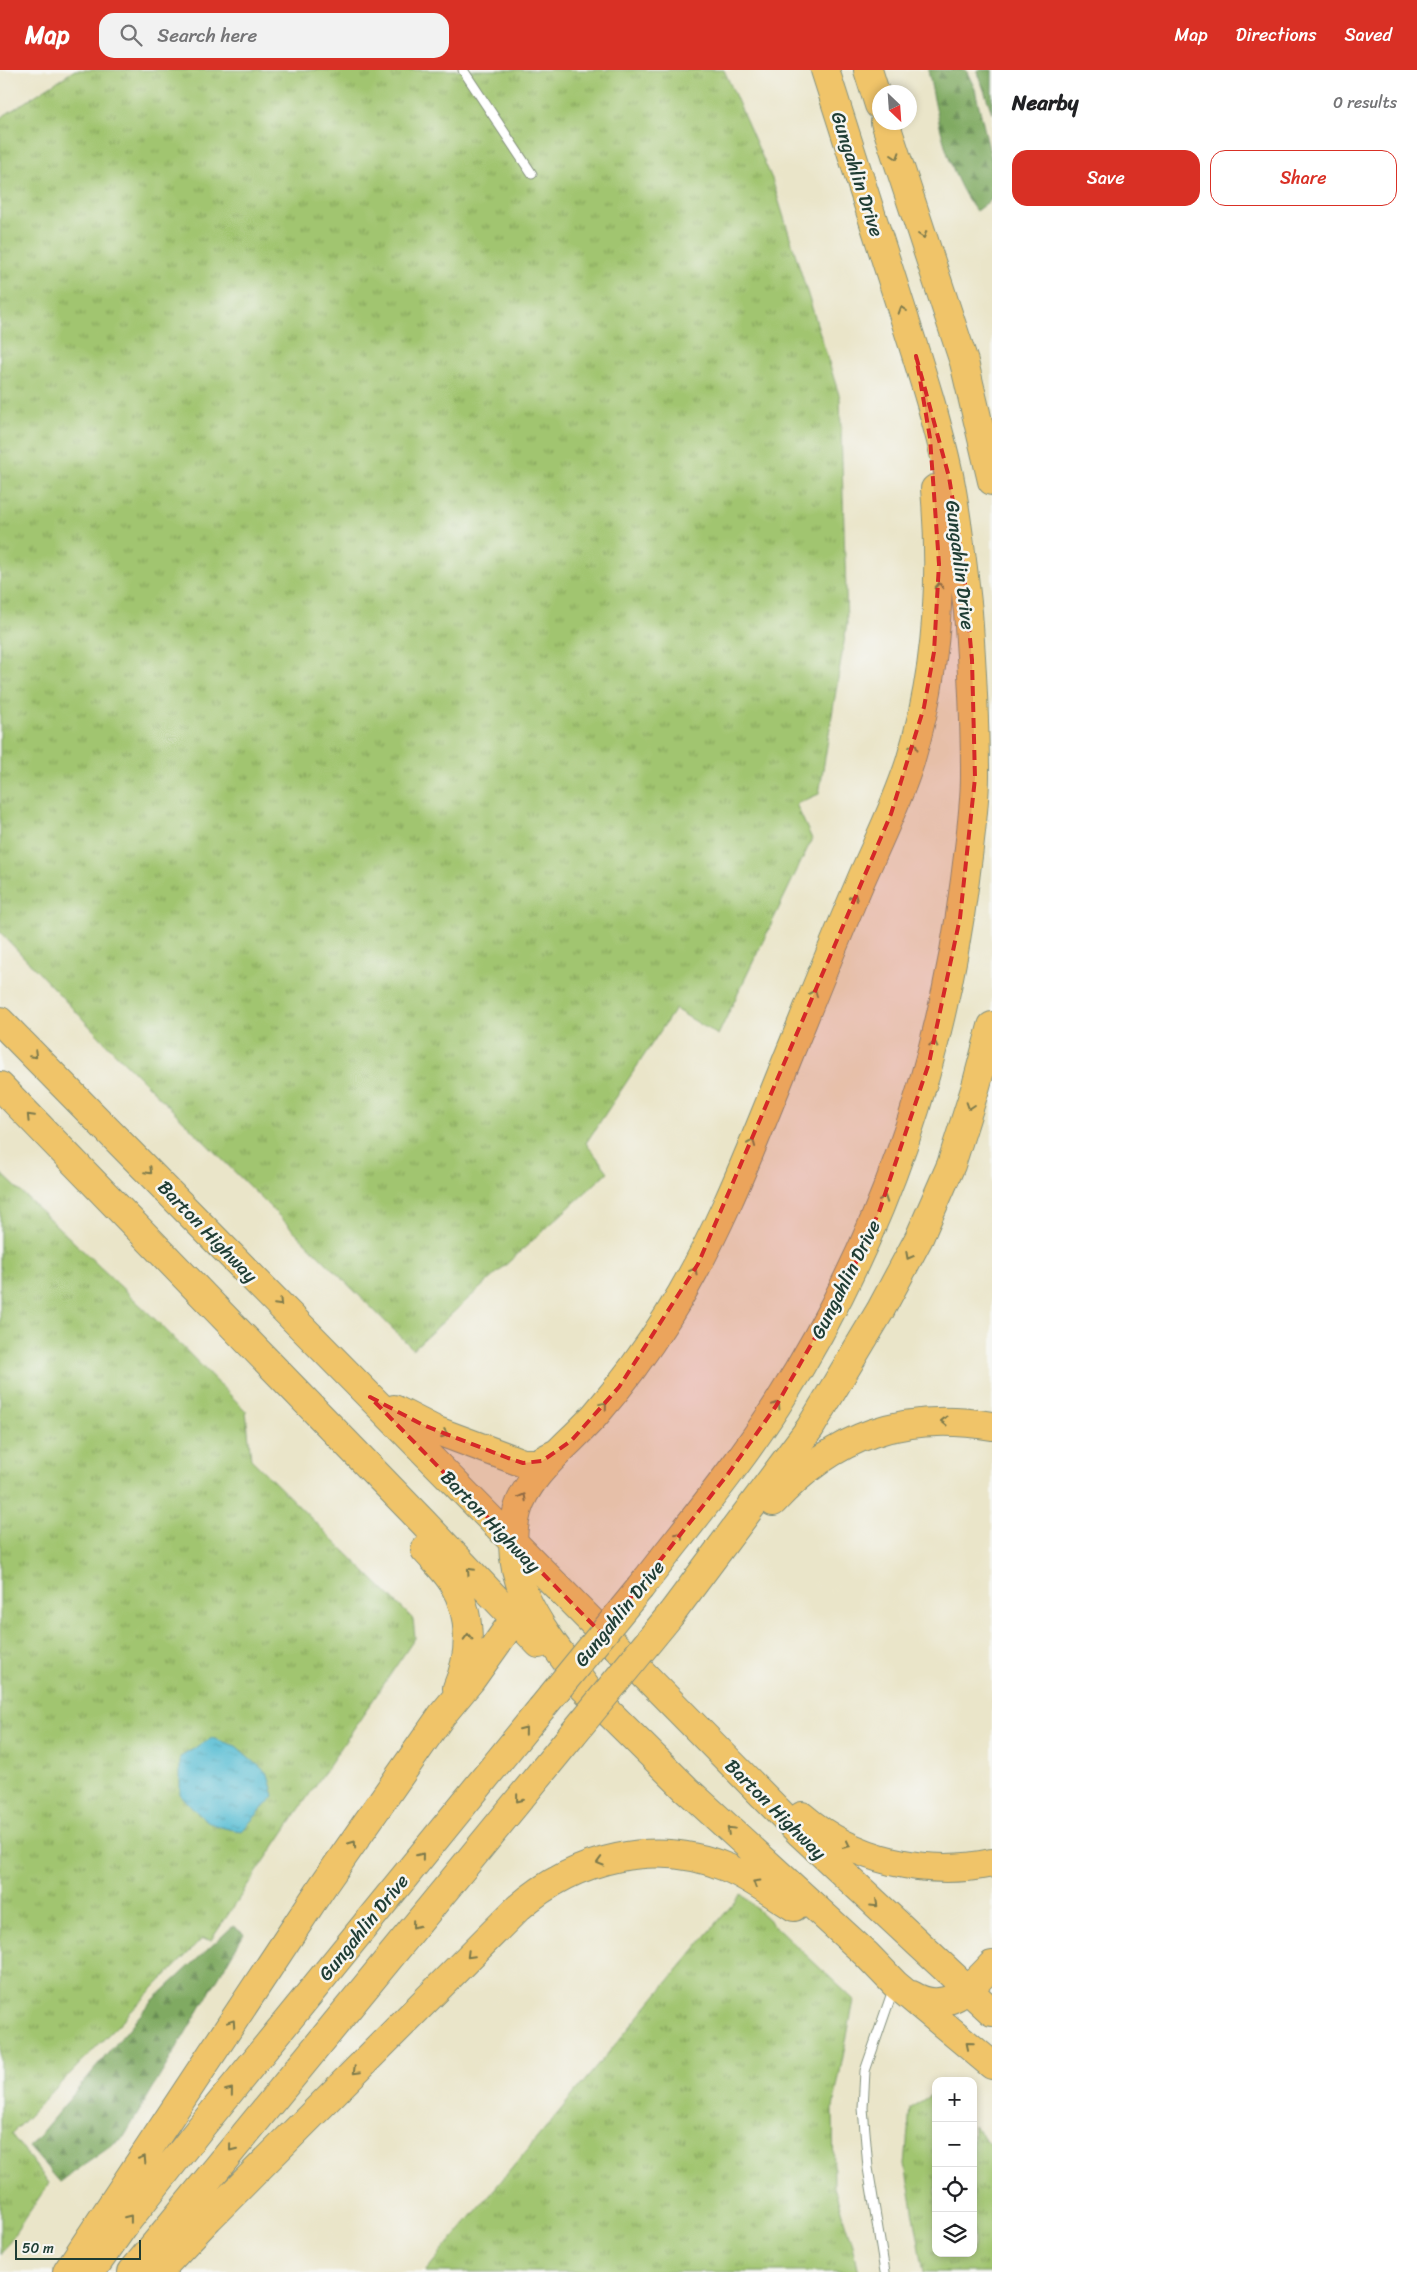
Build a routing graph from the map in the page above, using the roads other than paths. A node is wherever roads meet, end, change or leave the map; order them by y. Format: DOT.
graph roads {
  1 [pos="463,70"];
  2 [pos="825,70"];
  3 [pos="868,70"];
  4 [pos="873,85"];
  5 [pos="888,130"];
  6 [pos="532,174"];
  7 [pos="916,356"];
  8 [pos="964,362"];
  9 [pos="992,431"];
  10 [pos="992,481"];
  11 [pos="0,1020"];
  12 [pos="992,1026"];
  13 [pos="0,1086"];
  14 [pos="59,1149"];
  15 [pos="370,1397"];
  16 [pos="992,1426"];
  17 [pos="571,1442"];
  18 [pos="514,1544"];
  19 [pos="581,1613"];
  20 [pos="672,1613"];
  21 [pos="523,1614"];
  22 [pos="649,1682"];
  23 [pos="442,1715"];
  24 [pos="992,1863"];
  25 [pos="856,1946"];
  26 [pos="992,1965"];
  27 [pos="901,1988"];
  28 [pos="968,1990"];
  29 [pos="992,2012"];
  30 [pos="992,2065"];
  31 [pos="67,2272"];
  32 [pos="91,2272"];
  33 [pos="132,2272"];
  34 [pos="158,2272"];
  35 [pos="884,2272"];
  1 -- 6 [label="lane"];
  7 -- 2 [label="highway, Gungahlin Drive, one-way"];
  3 -- 4 [label="highway"];
  5 -- 8 [label="highway, one-way"];
  17 -- 7 [label="highway, one-way"];
  32 -- 7 [label="highway, Gungahlin Drive, one-way, bridge"];
  8 -- 9 [label="highway"];
  8 -- 10 [label="highway"];
  11 -- 15 [label="highway, Barton Highway, one-way"];
  12 -- 20 [label="highway, Gungahlin Drive, one-way"];
  14 -- 13 [label="highway, one-way"];
  21 -- 14 [label="highway, one-way"];
  23 -- 14 [label="highway, one-way"];
  15 -- 17 [label="highway, one-way"];
  15 -- 18 [label="highway, Barton Highway"];
  16 -- 20 [label="highway, one-way"];
  18 -- 17 [label="highway, one-way"];
  18 -- 19 [label="highway, Barton Highway"];
  18 -- 21 [label="highway"];
  19 -- 21 [label="highway"];
  19 -- 22 [label="highway, Barton Highway"];
  20 -- 33 [label="highway, Gungahlin Drive, one-way, bridge"];
  21 -- 23 [label="highway"];
  25 -- 21 [label="highway, one-way"];
  22 -- 24 [label="highway, one-way"];
  22 -- 28 [label="highway, Barton Highway, one-way"];
  31 -- 23 [label="highway, one-way"];
  25 -- 27 [label="highway"];
  25 -- 34 [label="highway, one-way"];
  26 -- 28 [label="highway"];
  27 -- 28 [label="highway"];
  30 -- 27 [label="highway, one-way"];
  27 -- 35 [label="lane"];
  28 -- 29 [label="highway, Barton Highway"];
}
